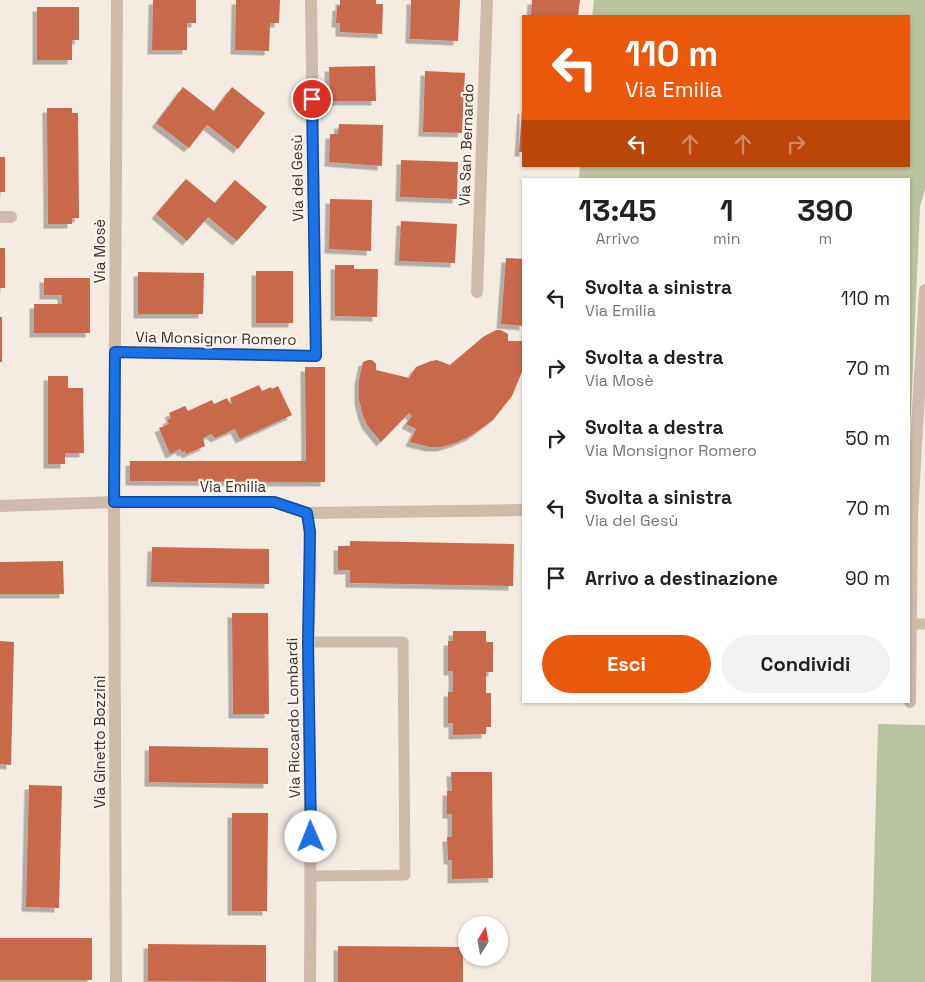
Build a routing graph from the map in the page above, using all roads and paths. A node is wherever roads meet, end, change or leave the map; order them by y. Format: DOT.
graph roads {
  1 [pos="117,0"];
  2 [pos="311,0"];
  3 [pos="487,0"];
  4 [pos="925,290"];
  5 [pos="476,292"];
  6 [pos="115,352"];
  7 [pos="316,356"];
  8 [pos="921,420"];
  9 [pos="114,502"];
  10 [pos="0,506"];
  11 [pos="522,510"];
  12 [pos="307,513"];
  13 [pos="910,624"];
  14 [pos="925,624"];
  15 [pos="308,642"];
  16 [pos="910,702"];
  17 [pos="311,876"];
  18 [pos="116,982"];
  19 [pos="310,982"];
  1 -- 6 [label="street, Via Mosè"];
  2 -- 7 [label="street, Via del Gesù"];
  3 -- 5 [label="street, Via San Bernardo"];
  4 -- 8 [label="street"];
  6 -- 7 [label="street, Via Monsignor Romero"];
  6 -- 9 [label="street, Via Mosè"];
  8 -- 13 [label="street"];
  9 -- 10 [label="street, Via Emilia"];
  9 -- 12 [label="street, Via Emilia"];
  9 -- 18 [label="street, Via Ginetto Bozzini"];
  11 -- 12 [label="street, Via Emilia"];
  12 -- 15 [label="street, Via Riccardo Lombardi"];
  13 -- 14 [label="lane"];
  13 -- 16 [label="street"];
  15 -- 17 [label="street, Via Riccardo Lombardi"];
  15 -- 17 [label="lane"];
  17 -- 19 [label="street, Via Riccardo Lombardi"];
}
